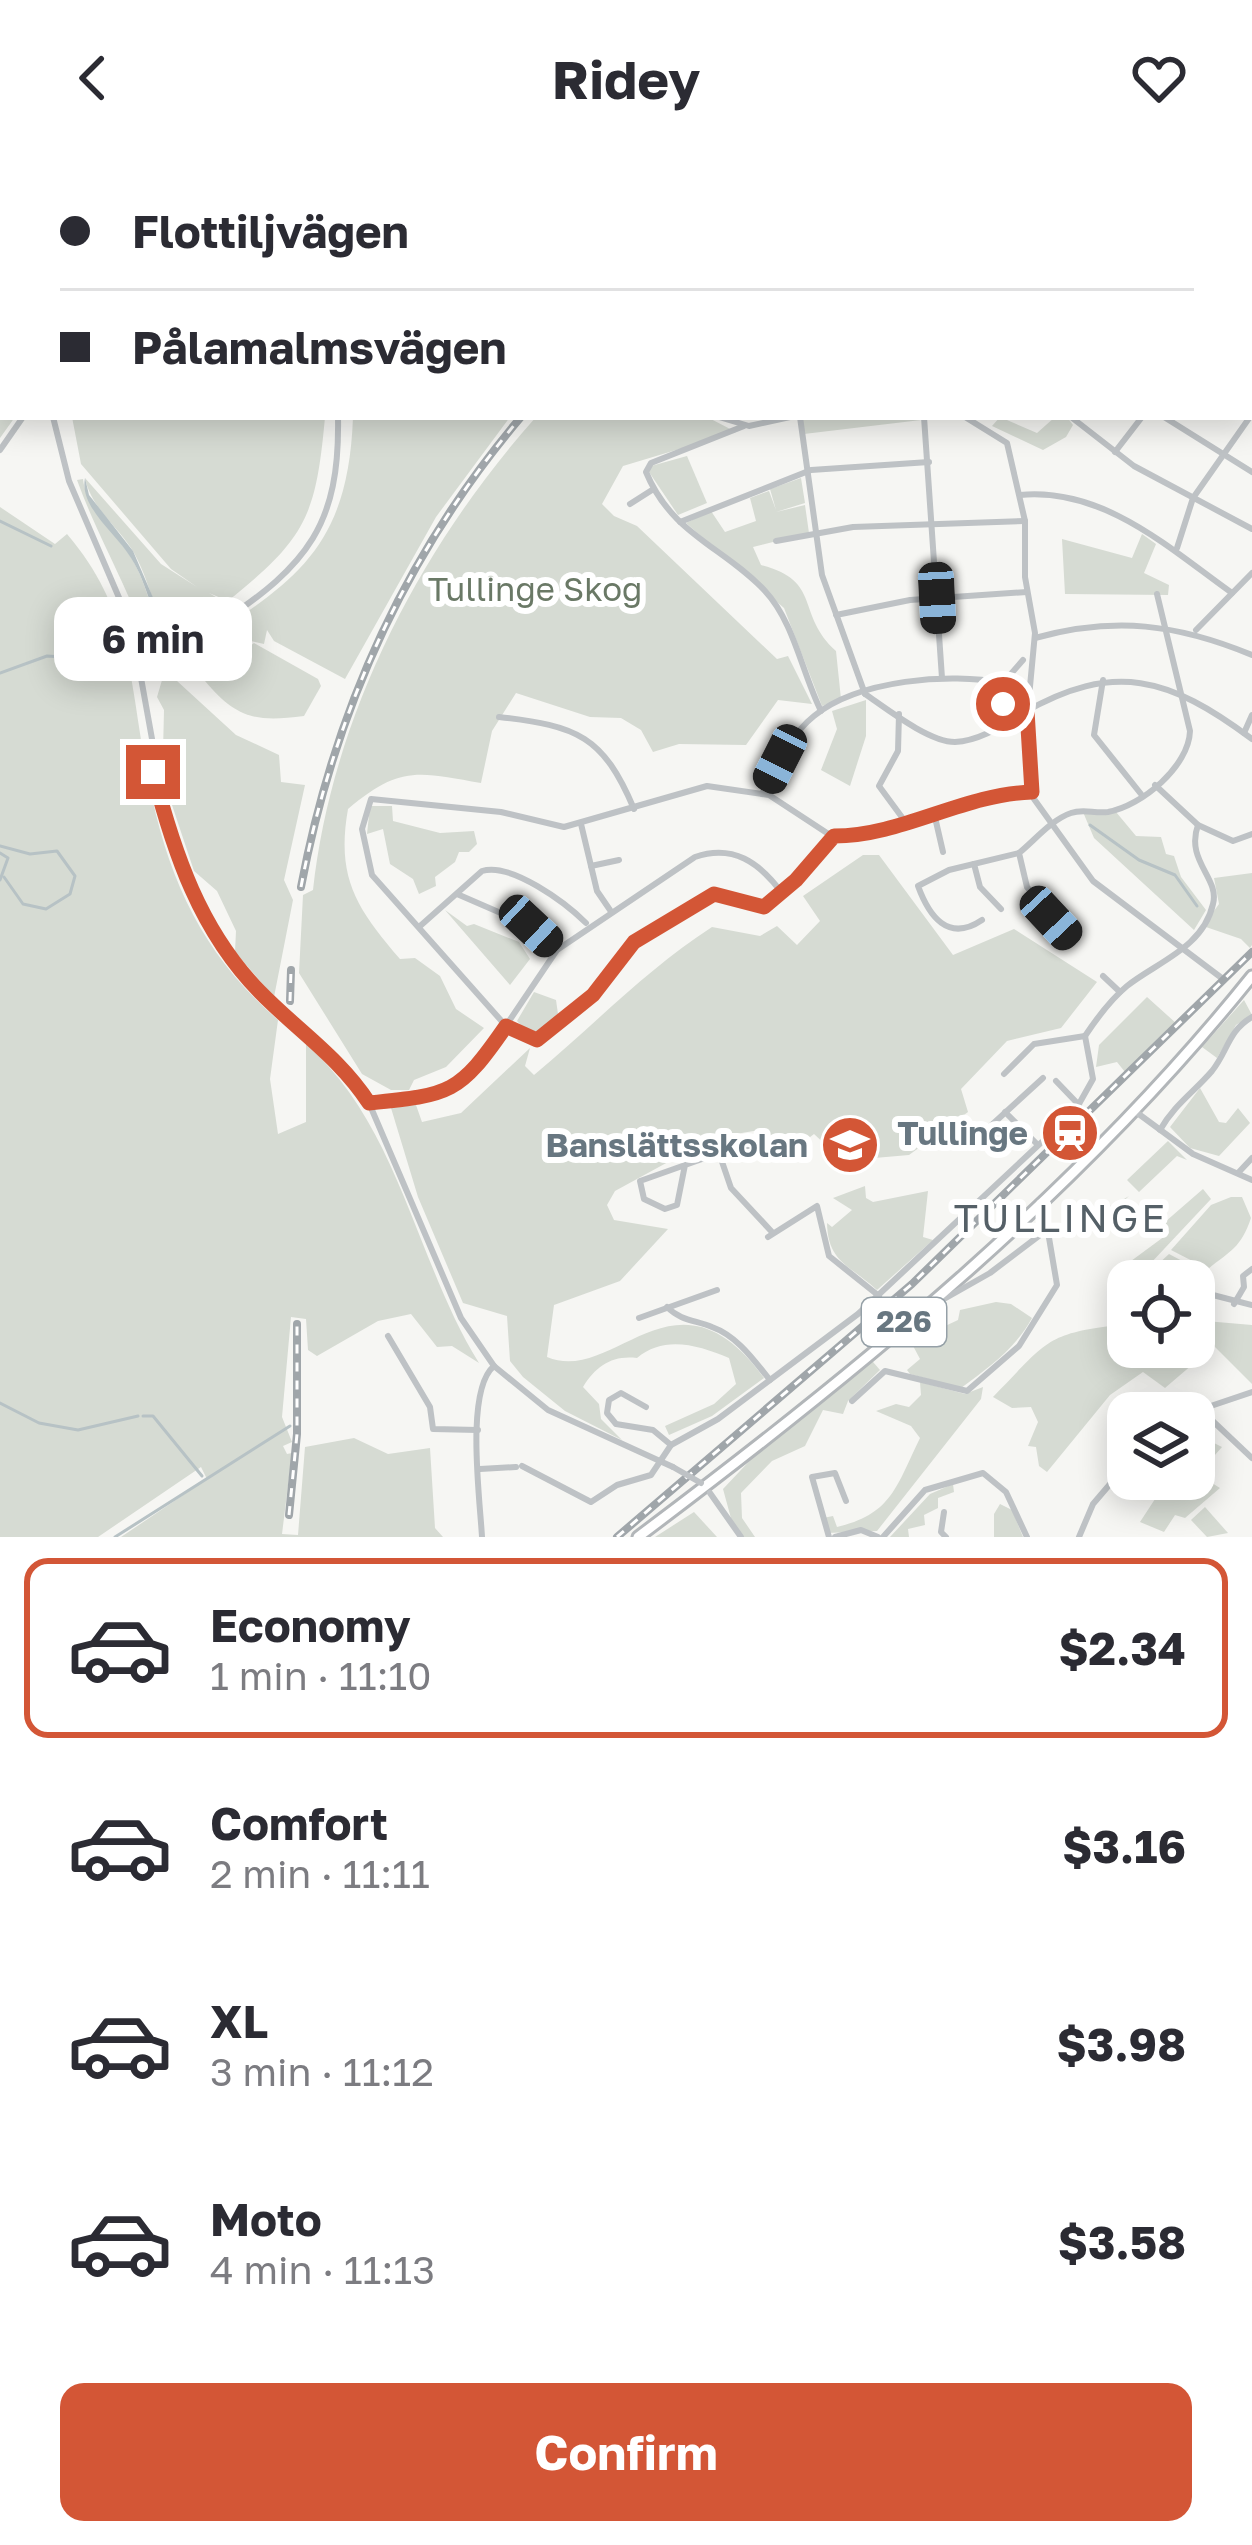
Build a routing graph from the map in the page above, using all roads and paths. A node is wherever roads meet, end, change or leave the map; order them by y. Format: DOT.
graph roads {
  1 [pos="20,420"];
  2 [pos="56,420"];
  3 [pos="338,420"];
  4 [pos="727,420"];
  5 [pos="775,420"];
  6 [pos="800,420"];
  7 [pos="924,420"];
  8 [pos="978,420"];
  9 [pos="1075,420"];
  10 [pos="1140,420"];
  11 [pos="1169,420"];
  12 [pos="1248,420"];
  13 [pos="744,426"];
  14 [pos="0,450"];
  15 [pos="1114,452"];
  16 [pos="1224,454"];
  17 [pos="929,462"];
  18 [pos="806,472"];
  19 [pos="1252,472"];
  20 [pos="653,489"];
  21 [pos="1020,495"];
  22 [pos="1193,498"];
  23 [pos="630,504"];
  24 [pos="1025,521"];
  25 [pos="680,523"];
  26 [pos="933,525"];
  27 [pos="1252,530"];
  28 [pos="814,538"];
  29 [pos="776,541"];
  30 [pos="1177,549"];
  31 [pos="1252,573"];
  32 [pos="1244,583"];
  33 [pos="1028,592"];
  34 [pos="1232,593"];
  35 [pos="1156,594"];
  36 [pos="1252,596"];
  37 [pos="937,598"];
  38 [pos="836,615"];
  39 [pos="1169,629"];
  40 [pos="1195,630"];
  41 [pos="1035,638"];
  42 [pos="1252,655"];
  43 [pos="1023,660"];
  44 [pos="139,671"];
  45 [pos="942,678"];
  46 [pos="1102,680"];
  47 [pos="1003,683"];
  48 [pos="865,694"];
  49 [pos="1184,700"];
  50 [pos="821,711"];
  51 [pos="1027,711"];
  52 [pos="899,714"];
  53 [pos="1252,715"];
  54 [pos="499,717"];
  55 [pos="1014,719"];
  56 [pos="1244,733"];
  57 [pos="1252,739"];
  58 [pos="1165,779"];
  59 [pos="1155,785"];
  60 [pos="1166,790"];
  61 [pos="1032,792"];
  62 [pos="762,794"];
  63 [pos="1141,794"];
  64 [pos="634,809"];
  65 [pos="934,812"];
  66 [pos="904,820"];
  67 [pos="581,824"];
  68 [pos="1053,824"];
  69 [pos="1198,825"];
  70 [pos="1252,834"];
  71 [pos="834,836"];
  72 [pos="943,852"];
  73 [pos="1019,853"];
  74 [pos="619,860"];
  75 [pos="974,864"];
  76 [pos="591,866"];
  77 [pos="457,894"];
  78 [pos="783,894"];
  79 [pos="1001,909"];
  80 [pos="610,910"];
  81 [pos="982,920"];
  82 [pos="587,924"];
  83 [pos="418,927"];
  84 [pos="1073,943"];
  85 [pos="557,950"];
  86 [pos="1183,951"];
  87 [pos="1103,976"];
  88 [pos="1252,976"];
  89 [pos="1120,992"];
  90 [pos="1239,992"];
  91 [pos="1252,1017"];
  92 [pos="506,1026"];
  93 [pos="1084,1036"];
  94 [pos="1004,1074"];
  95 [pos="1043,1078"];
  96 [pos="1056,1081"];
  97 [pos="369,1103"];
  98 [pos="1079,1105"];
  99 [pos="1005,1112"];
  100 [pos="1136,1112"];
  101 [pos="1160,1130"];
  102 [pos="982,1134"];
  103 [pos="763,1144"];
  104 [pos="1038,1145"];
  105 [pos="719,1153"];
  106 [pos="1252,1158"];
  107 [pos="685,1165"];
  108 [pos="1238,1174"];
  109 [pos="1252,1180"];
  110 [pos="1033,1208"];
  111 [pos="1048,1229"];
  112 [pos="1252,1269"];
  113 [pos="717,1290"];
  114 [pos="879,1296"];
  115 [pos="1215,1296"];
  116 [pos="1234,1304"];
  117 [pos="1252,1305"];
  118 [pos="668,1307"];
  119 [pos="639,1318"];
  120 [pos="905,1328"];
  121 [pos="388,1336"];
  122 [pos="494,1366"];
  123 [pos="770,1380"];
  124 [pos="1252,1392"];
  125 [pos="852,1401"];
  126 [pos="1215,1404"];
  127 [pos="646,1407"];
  128 [pos="1215,1423"];
  129 [pos="479,1430"];
  130 [pos="671,1445"];
  131 [pos="1252,1457"];
  132 [pos="661,1461"];
  133 [pos="480,1469"];
  134 [pos="1107,1488"];
  135 [pos="701,1489"];
  136 [pos="846,1501"];
  137 [pos="944,1512"];
  138 [pos="943,1534"];
  139 [pos="929,1536"];
  140 [pos="482,1537"];
  141 [pos="639,1537"];
  142 [pos="741,1537"];
  143 [pos="832,1537"];
  144 [pos="880,1537"];
  145 [pos="1027,1537"];
  146 [pos="1079,1537"];
  1 -- 14 [label="street"];
  2 -- 44 [label="street"];
  3 -- 44 [label="street"];
  4 -- 13 [label="street"];
  5 -- 13 [label="street"];
  6 -- 18 [label="street"];
  7 -- 17 [label="street"];
  8 -- 21 [label="street"];
  9 -- 15 [label="street"];
  10 -- 15 [label="street"];
  11 -- 16 [label="street"];
  12 -- 16 [label="street"];
  13 -- 20 [label="street"];
  15 -- 22 [label="street"];
  16 -- 19 [label="street"];
  16 -- 22 [label="street"];
  17 -- 18 [label="street"];
  17 -- 26 [label="street"];
  18 -- 25 [label="street"];
  18 -- 28 [label="street"];
  20 -- 23 [label="street"];
  20 -- 25 [label="street"];
  21 -- 24 [label="street"];
  21 -- 30 [label="street"];
  22 -- 27 [label="street"];
  22 -- 30 [label="street"];
  24 -- 26 [label="street"];
  24 -- 33 [label="street"];
  25 -- 50 [label="street"];
  26 -- 28 [label="street"];
  26 -- 37 [label="street"];
  28 -- 29 [label="street"];
  28 -- 38 [label="street"];
  30 -- 34 [label="street"];
  31 -- 32 [label="street"];
  32 -- 34 [label="street"];
  32 -- 36 [label="street"];
  33 -- 37 [label="street"];
  33 -- 41 [label="street"];
  34 -- 40 [label="street"];
  35 -- 39 [label="street"];
  37 -- 38 [label="street"];
  37 -- 45 [label="street"];
  38 -- 48 [label="street"];
  39 -- 40 [label="street"];
  39 -- 41 [label="street"];
  39 -- 49 [label="street"];
  40 -- 42 [label="street"];
  41 -- 51 [label="street"];
  43 -- 47 [label="street"];
  44 -- 97 [label="street"];
  45 -- 47 [label="street"];
  45 -- 48 [label="street"];
  46 -- 49 [label="street"];
  46 -- 51 [label="street"];
  46 -- 63 [label="street"];
  47 -- 55 [label="street"];
  48 -- 50 [label="street"];
  48 -- 52 [label="street"];
  49 -- 56 [label="street"];
  49 -- 58 [label="street"];
  50 -- 62 [label="street"];
  51 -- 55 [label="street"];
  51 -- 61 [label="street"];
  52 -- 55 [label="street"];
  52 -- 66 [label="street"];
  53 -- 56 [label="street"];
  54 -- 64 [label="street"];
  56 -- 57 [label="street"];
  58 -- 59 [label="street"];
  58 -- 60 [label="street"];
  59 -- 60 [label="street"];
  59 -- 63 [label="street"];
  60 -- 69 [label="street"];
  61 -- 65 [label="street"];
  61 -- 68 [label="street"];
  62 -- 64 [label="street"];
  62 -- 71 [label="street"];
  63 -- 68 [label="street"];
  64 -- 67 [label="street"];
  65 -- 66 [label="street"];
  65 -- 72 [label="street"];
  66 -- 71 [label="street"];
  67 -- 76 [label="street"];
  67 -- 83 [label="street"];
  68 -- 73 [label="street"];
  68 -- 86 [label="street"];
  69 -- 70 [label="street"];
  69 -- 86 [label="street"];
  71 -- 78 [label="street"];
  73 -- 75 [label="street"];
  73 -- 84 [label="street"];
  74 -- 76 [label="street"];
  75 -- 79 [label="street"];
  75 -- 81 [label="street"];
  76 -- 80 [label="street"];
  77 -- 82 [label="street"];
  77 -- 83 [label="street"];
  77 -- 85 [label="street"];
  78 -- 80 [label="street"];
  78 -- 92 [label="street"];
  80 -- 82 [label="street"];
  82 -- 85 [label="street"];
  83 -- 92 [label="street"];
  85 -- 92 [label="street"];
  86 -- 89 [label="street"];
  86 -- 90 [label="street"];
  87 -- 89 [label="street"];
  88 -- 90 [label="main road, 226"];
  89 -- 93 [label="street"];
  90 -- 100 [label="main road, 226"];
  91 -- 101 [label="street"];
  92 -- 97 [label="street"];
  93 -- 94 [label="street"];
  93 -- 98 [label="street"];
  95 -- 99 [label="street"];
  96 -- 98 [label="street"];
  97 -- 122 [label="street"];
  98 -- 104 [label="street"];
  99 -- 102 [label="street"];
  99 -- 104 [label="street"];
  100 -- 101 [label="street"];
  100 -- 110 [label="main road, 226"];
  101 -- 108 [label="street"];
  103 -- 105 [label="street"];
  104 -- 114 [label="street"];
  105 -- 107 [label="street"];
  105 -- 114 [label="street"];
  106 -- 108 [label="street"];
  107 -- 107 [label="street"];
  108 -- 109 [label="street"];
  110 -- 111 [label="street"];
  110 -- 135 [label="main road, 226"];
  111 -- 120 [label="street"];
  111 -- 125 [label="street"];
  112 -- 116 [label="street"];
  113 -- 118 [label="street"];
  114 -- 123 [label="street"];
  115 -- 116 [label="street"];
  116 -- 117 [label="street"];
  118 -- 119 [label="street"];
  118 -- 123 [label="street"];
  121 -- 129 [label="street"];
  122 -- 129 [label="street"];
  122 -- 132 [label="street"];
  123 -- 130 [label="street"];
  124 -- 126 [label="street"];
  127 -- 130 [label="street"];
  128 -- 131 [label="street"];
  129 -- 133 [label="street"];
  130 -- 132 [label="street"];
  132 -- 133 [label="street"];
  132 -- 135 [label="street, bridge"];
  133 -- 140 [label="street"];
  134 -- 146 [label="street"];
  135 -- 141 [label="main road, 226"];
  135 -- 142 [label="street"];
  136 -- 143 [label="street"];
  137 -- 138 [label="street"];
  138 -- 139 [label="street"];
  143 -- 144 [label="street"];
  144 -- 145 [label="street"];
}
